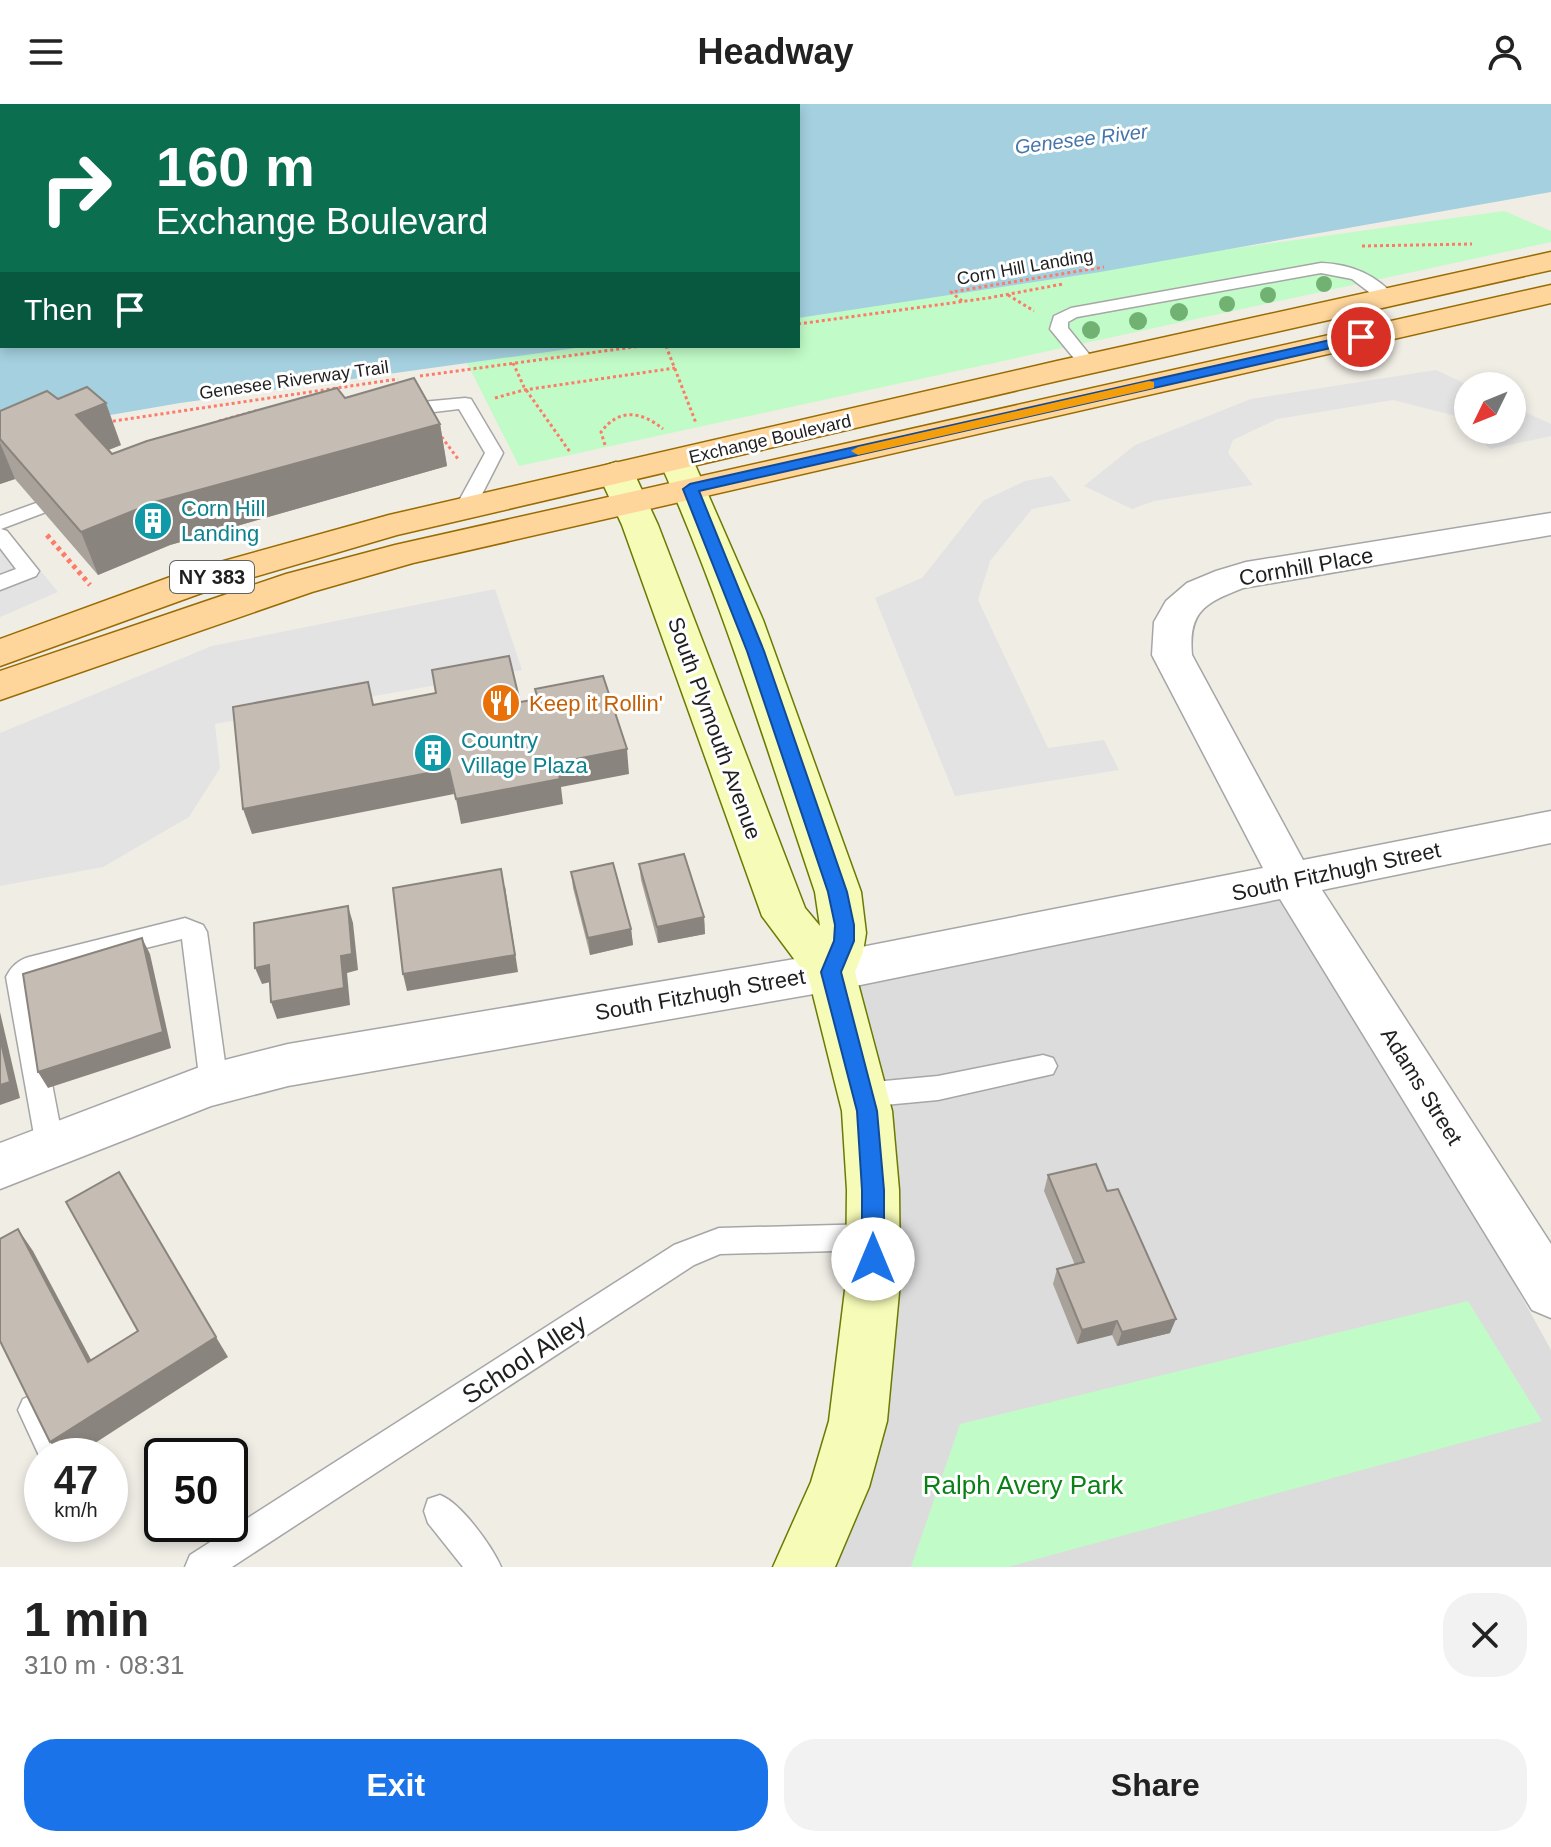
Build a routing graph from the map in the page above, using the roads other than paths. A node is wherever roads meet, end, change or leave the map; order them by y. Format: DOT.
graph roads {
  1 [pos="1551,261"];
  2 [pos="1551,294"];
  3 [pos="1388,298"];
  4 [pos="1088,364"];
  5 [pos="374,413"];
  6 [pos="684,454"];
  7 [pos="617,475"];
  8 [pos="465,508"];
  9 [pos="34,510"];
  10 [pos="0,523"];
  11 [pos="1551,524"];
  12 [pos="0,535"];
  13 [pos="0,583"];
  14 [pos="0,653"];
  15 [pos="0,686"];
  16 [pos="1551,827"];
  17 [pos="1292,881"];
  18 [pos="831,972"];
  19 [pos="1043,1066"];
  20 [pos="214,1084"];
  21 [pos="863,1095"];
  22 [pos="50,1146"];
  23 [pos="0,1166"];
  24 [pos="873,1237"];
  25 [pos="1551,1292"];
  26 [pos="19,1378"];
  27 [pos="47,1438"];
  28 [pos="440,1511"];
  29 [pos="202,1567"];
  30 [pos="484,1567"];
  31 [pos="804,1567"];
  1 -- 3 [label="main road, Exchange Boulevard / NY 383"];
  2 -- 6 [label="main road, Exchange Boulevard / NY 383"];
  3 -- 4 [label="main road, Exchange Boulevard / NY 383"];
  3 -- 4 [label="lane"];
  4 -- 6 [label="main road, Exchange Boulevard / NY 383"];
  5 -- 8 [label="lane"];
  6 -- 7 [label="main road, Exchange Boulevard / NY 383"];
  6 -- 18 [label="main road"];
  7 -- 8 [label="main road, Exchange Boulevard / NY 383"];
  7 -- 15 [label="main road, Exchange Boulevard / NY 383"];
  7 -- 18 [label="main road, South Plymouth Avenue"];
  8 -- 14 [label="main road, Exchange Boulevard / NY 383"];
  9 -- 10 [label="lane"];
  11 -- 17 [label="street, Cornhill Place"];
  12 -- 13 [label="lane"];
  16 -- 17 [label="street, South Fitzhugh Street"];
  17 -- 18 [label="street, South Fitzhugh Street"];
  17 -- 25 [label="street, Adams Street"];
  18 -- 20 [label="street, South Fitzhugh Street"];
  18 -- 21 [label="main road, South Plymouth Avenue"];
  19 -- 21 [label="lane"];
  20 -- 22 [label="street, South Fitzhugh Street"];
  20 -- 22 [label="lane"];
  21 -- 24 [label="main road, South Plymouth Avenue"];
  22 -- 23 [label="street, South Fitzhugh Street"];
  24 -- 29 [label="lane, School Alley"];
  24 -- 31 [label="main road, South Plymouth Avenue"];
  26 -- 27 [label="lane"];
  28 -- 30 [label="lane"];
}
